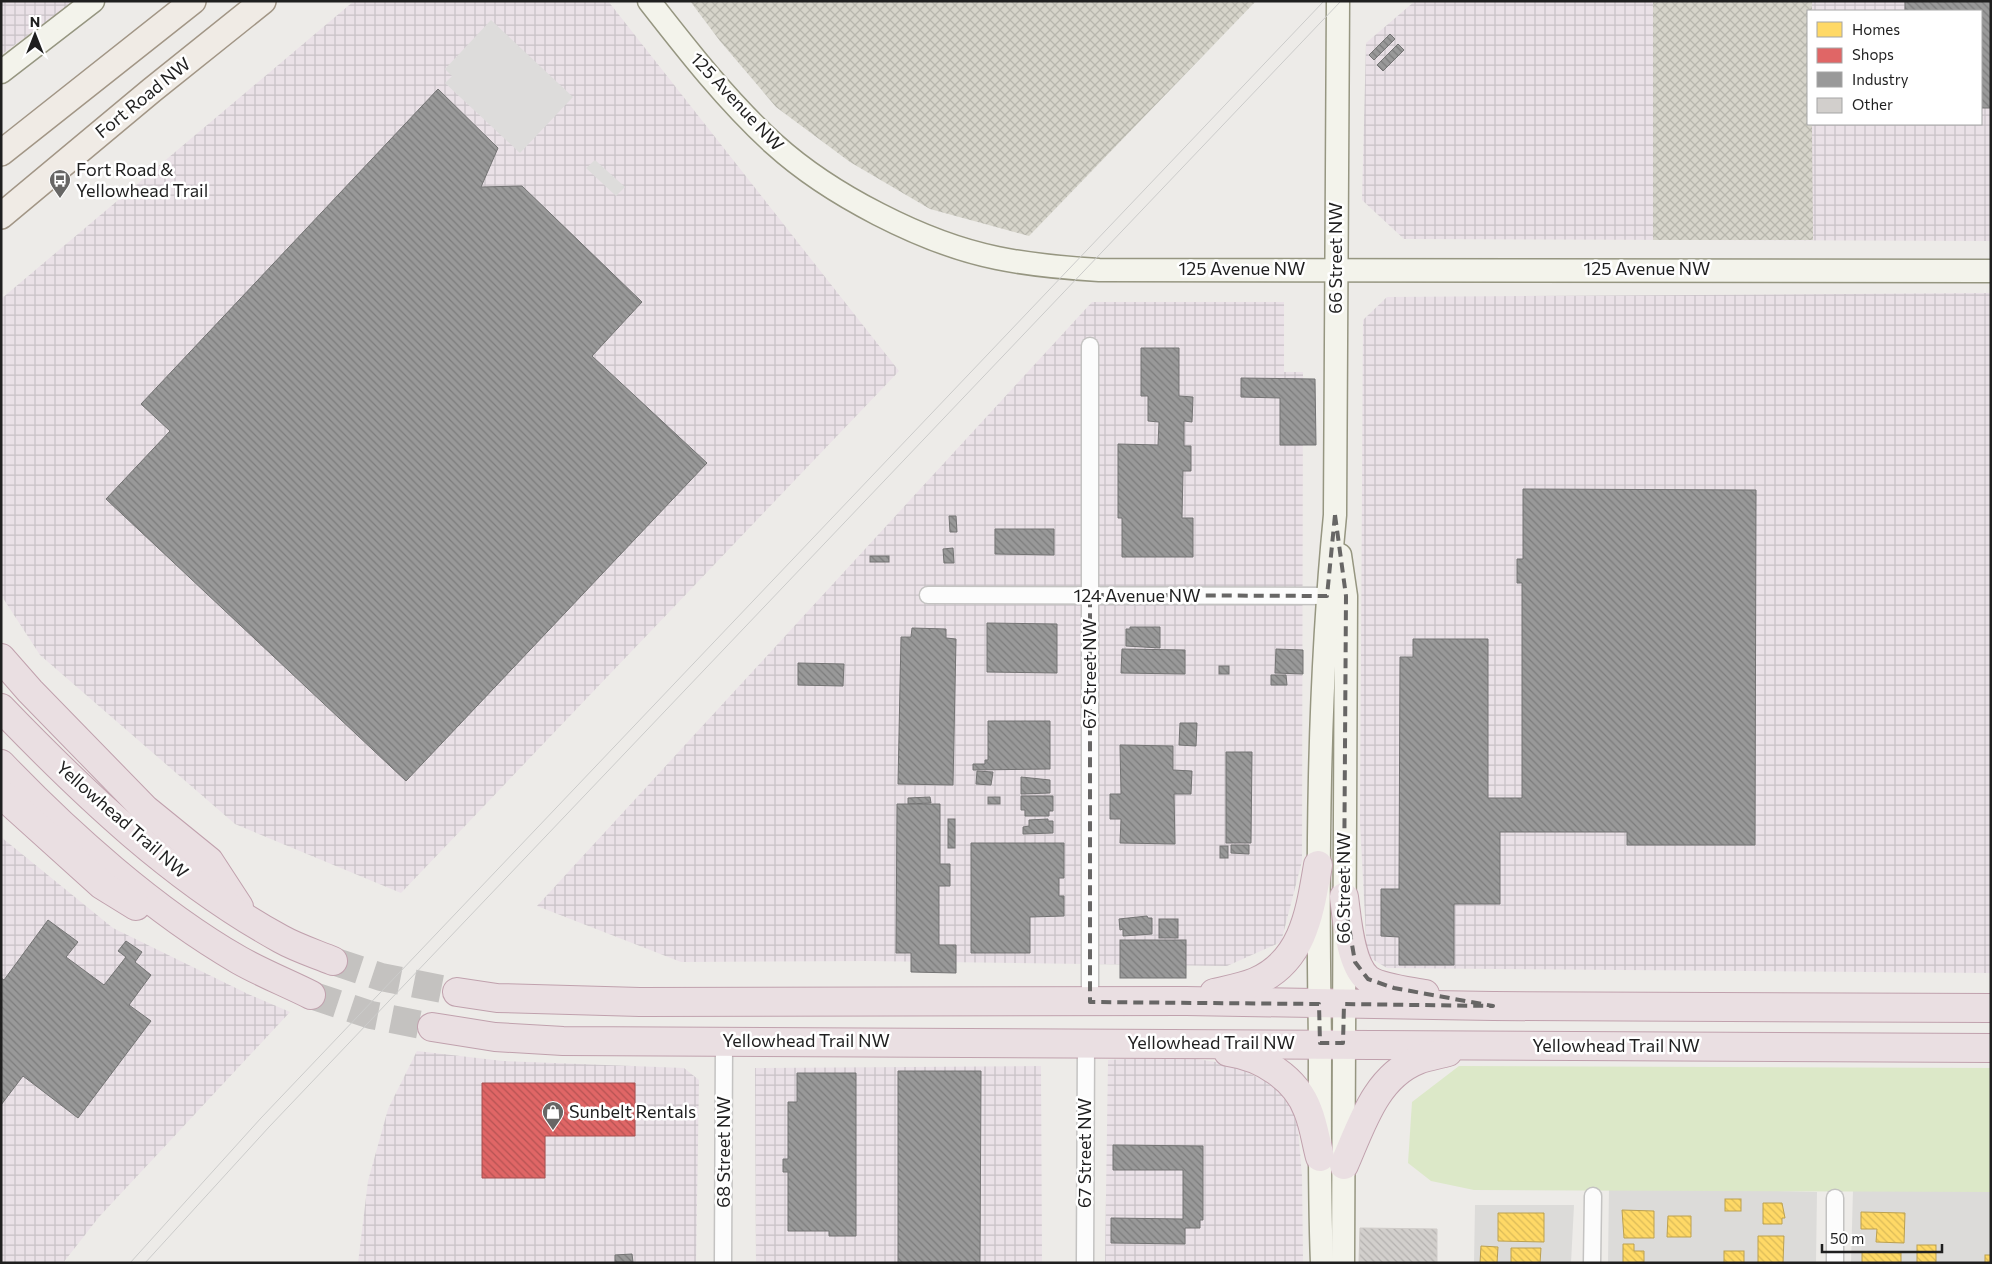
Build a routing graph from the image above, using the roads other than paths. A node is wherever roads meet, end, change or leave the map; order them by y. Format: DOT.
graph roads {
  1 [pos="93,1"];
  2 [pos="193,1"];
  3 [pos="263,1"];
  4 [pos="649,1"];
  5 [pos="1338,1"];
  6 [pos="1,72"];
  7 [pos="1,153"];
  8 [pos="1,216"];
  9 [pos="1336,269"];
  10 [pos="1991,271"];
  11 [pos="1090,346"];
  12 [pos="928,595"];
  13 [pos="1090,595"];
  14 [pos="1336,596"];
  15 [pos="1,658"];
  16 [pos="1,708"];
  17 [pos="1,764"];
  18 [pos="1,794"];
  19 [pos="1318,865"];
  20 [pos="1344,897"];
  21 [pos="247,919"];
  22 [pos="239,960"];
  23 [pos="333,961"];
  24 [pos="456,992"];
  25 [pos="311,995"];
  26 [pos="1186,1001"];
  27 [pos="1090,1002"];
  28 [pos="1331,1004"];
  29 [pos="1493,1006"];
  30 [pos="1991,1008"];
  31 [pos="432,1027"];
  32 [pos="724,1041"];
  33 [pos="1086,1043"];
  34 [pos="1331,1043"];
  35 [pos="1183,1044"];
  36 [pos="1474,1045"];
  37 [pos="1991,1048"];
  38 [pos="1332,1161"];
  39 [pos="1593,1196"];
  40 [pos="1835,1198"];
  41 [pos="723,1263"];
  42 [pos="1085,1263"];
  43 [pos="1322,1263"];
  44 [pos="1343,1263"];
  45 [pos="1592,1263"];
  46 [pos="1835,1263"];
  1 -- 6 [label="main road"];
  2 -- 7 [label="main road"];
  3 -- 8 [label="main road, Fort Road NW"];
  4 -- 9 [label="main road, 125 Avenue NW"];
  5 -- 9 [label="main road, 66 Street NW"];
  9 -- 10 [label="main road, 125 Avenue NW"];
  9 -- 14 [label="main road, 66 Street NW"];
  11 -- 13 [label="street, 67 Street NW"];
  12 -- 13 [label="street, 124 Avenue NW"];
  13 -- 14 [label="street, 124 Avenue NW"];
  13 -- 27 [label="street, 67 Street NW"];
  14 -- 19 [label="main road, 66 Street NW"];
  14 -- 20 [label="main road, 66 Street NW"];
  15 -- 21 [label="highway"];
  16 -- 21 [label="highway, Yellowhead Trail NW"];
  17 -- 22 [label="highway"];
  18 -- 22 [label="highway"];
  19 -- 26 [label="highway"];
  19 -- 28 [label="main road, 66 Street NW"];
  20 -- 28 [label="main road, 66 Street NW"];
  20 -- 29 [label="highway"];
  21 -- 23 [label="highway, Yellowhead Trail NW"];
  22 -- 25 [label="highway"];
  24 -- 27 [label="highway"];
  26 -- 27 [label="highway"];
  26 -- 28 [label="highway"];
  28 -- 29 [label="highway"];
  28 -- 34 [label="main road, 66 Street NW"];
  29 -- 30 [label="highway"];
  31 -- 32 [label="highway, Yellowhead Trail NW"];
  32 -- 33 [label="highway, Yellowhead Trail NW"];
  32 -- 41 [label="street, 68 Street NW"];
  33 -- 35 [label="highway, Yellowhead Trail NW"];
  33 -- 42 [label="street, 67 Street NW"];
  34 -- 35 [label="highway, Yellowhead Trail NW"];
  34 -- 36 [label="highway, Yellowhead Trail NW"];
  34 -- 38 [label="main road, 66 Street NW"];
  35 -- 38 [label="highway"];
  36 -- 37 [label="highway, Yellowhead Trail NW"];
  36 -- 38 [label="highway"];
  38 -- 43 [label="main road, 66 Street NW"];
  38 -- 44 [label="main road, 66 Street NW"];
  39 -- 45 [label="street"];
  40 -- 46 [label="street"];
}
